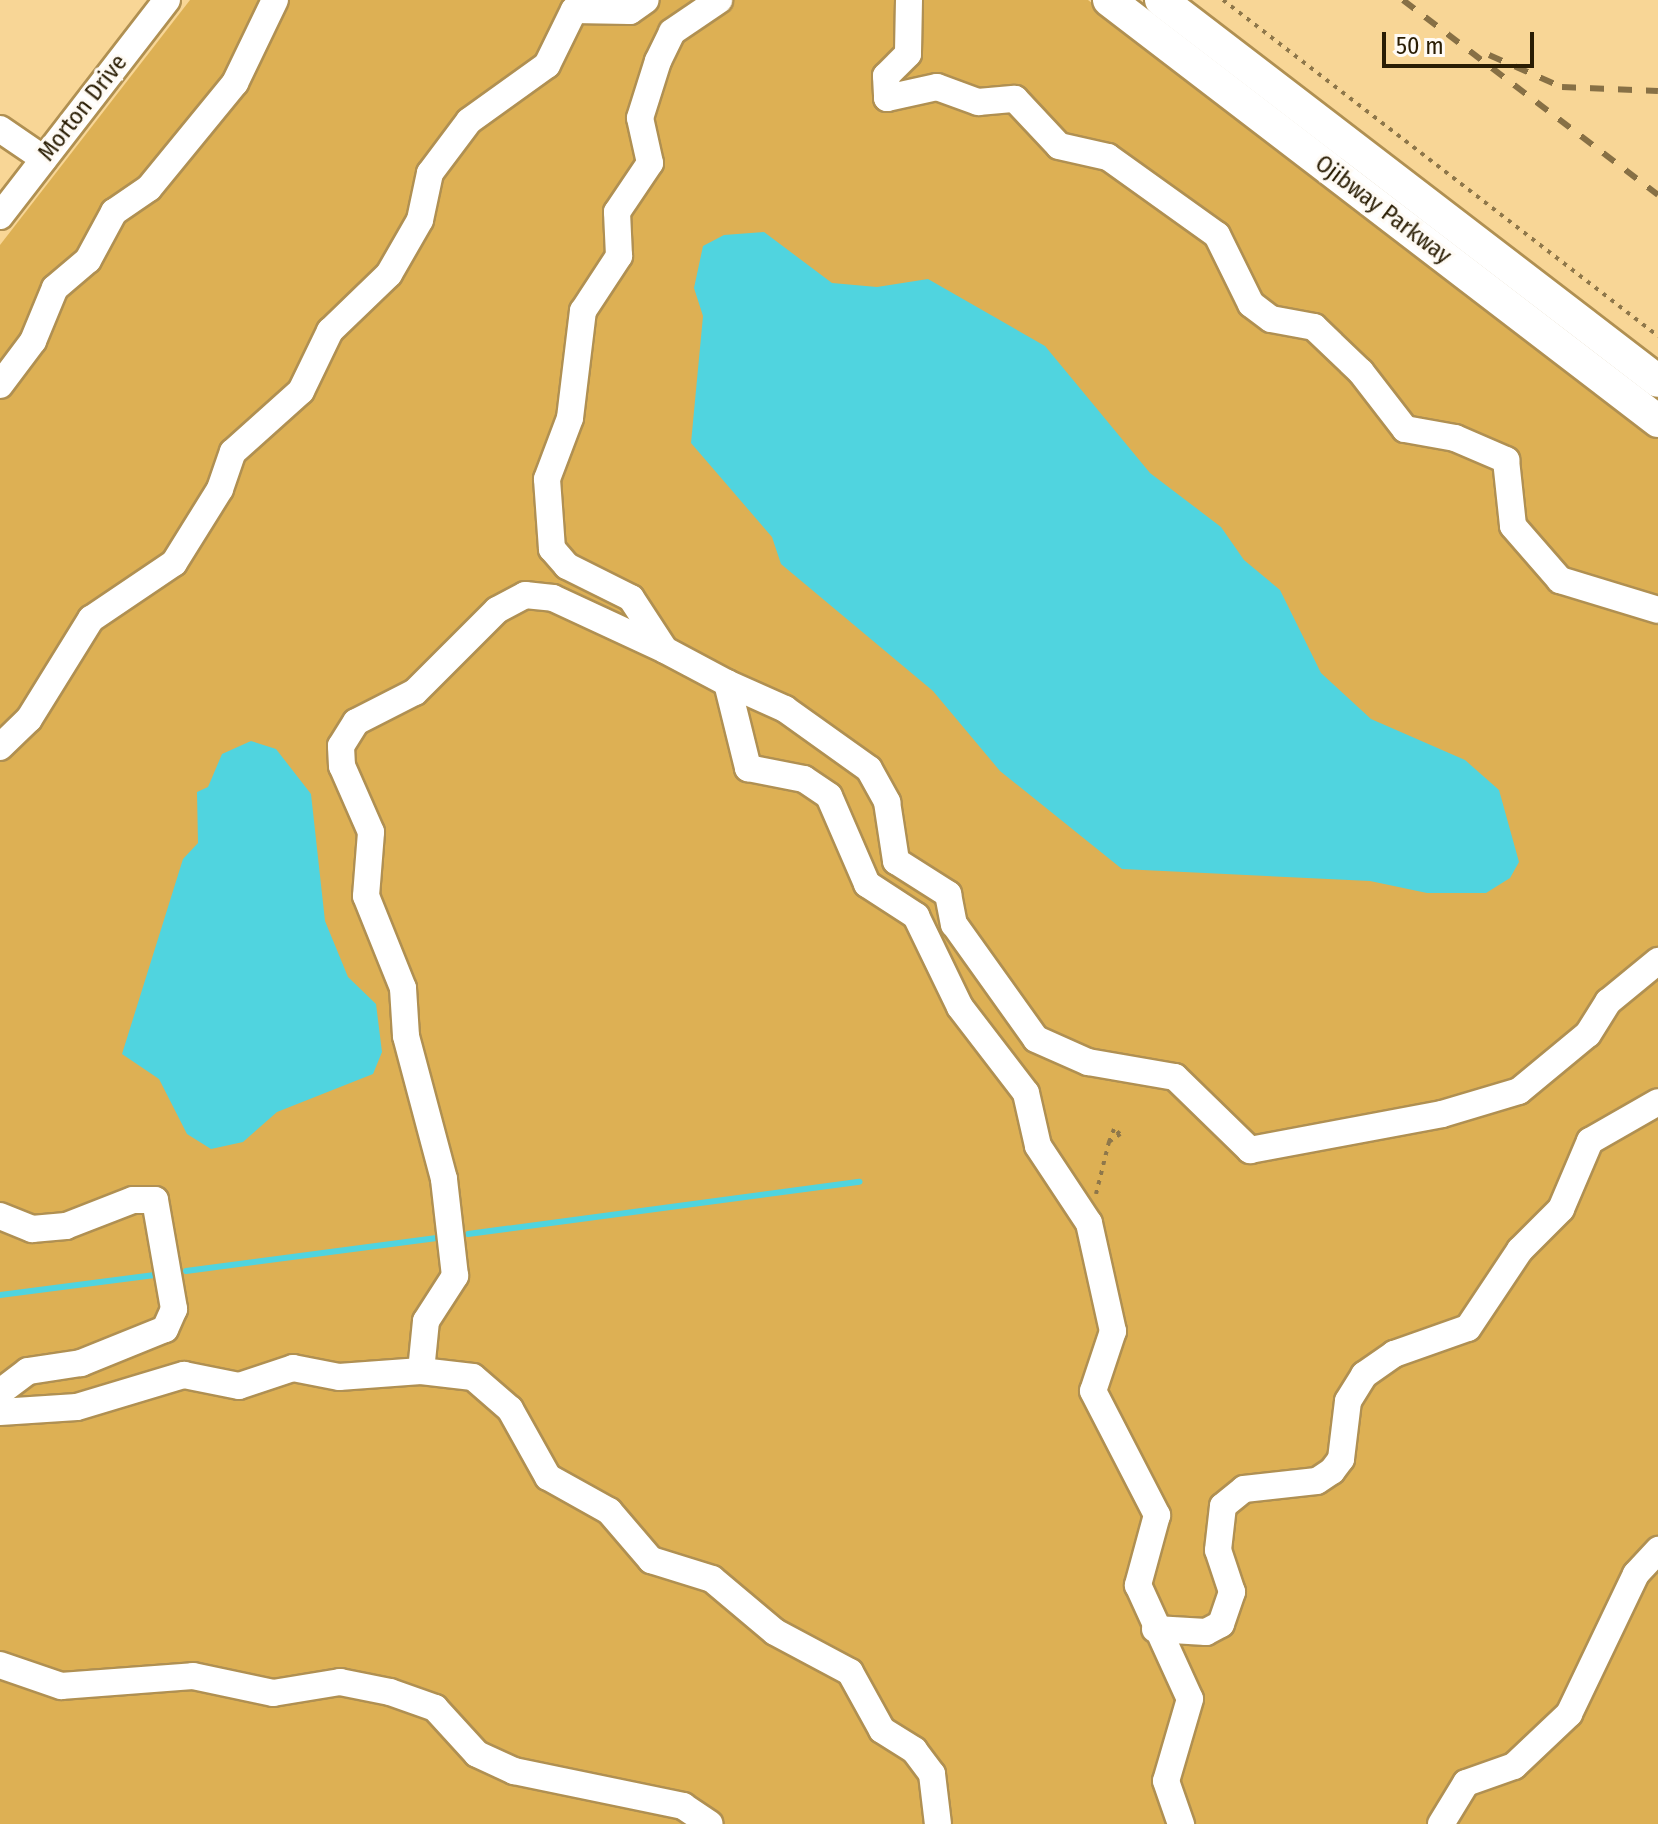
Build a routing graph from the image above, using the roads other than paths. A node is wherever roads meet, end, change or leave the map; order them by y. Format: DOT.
graph roads {
  1 [pos="167,0"];
  2 [pos="275,0"];
  3 [pos="646,0"];
  4 [pos="719,0"];
  5 [pos="909,0"];
  6 [pos="1109,0"];
  7 [pos="1161,0"];
  8 [pos="0,129"];
  9 [pos="44,159"];
  10 [pos="0,216"];
  11 [pos="1658,381"];
  12 [pos="0,385"];
  13 [pos="1658,421"];
  14 [pos="1658,610"];
  15 [pos="659,645"];
  16 [pos="727,683"];
  17 [pos="0,747"];
  18 [pos="1658,961"];
  19 [pos="1658,1102"];
  20 [pos="0,1216"];
  21 [pos="421,1371"];
  22 [pos="0,1392"];
  23 [pos="0,1412"];
  24 [pos="1658,1550"];
  25 [pos="1155,1629"];
  26 [pos="0,1665"];
  27 [pos="710,1824"];
  28 [pos="938,1824"];
  29 [pos="1181,1824"];
  30 [pos="1441,1824"];
  1 -- 9 [label="street, Morton Drive"];
  2 -- 12 [label="street"];
  3 -- 17 [label="street"];
  4 -- 15 [label="street"];
  5 -- 14 [label="street"];
  6 -- 13 [label="main road, Ojibway Parkway"];
  7 -- 11 [label="main road, Ojibway Parkway"];
  8 -- 9 [label="street"];
  9 -- 10 [label="street, Morton Drive"];
  15 -- 16 [label="street"];
  15 -- 21 [label="street"];
  16 -- 18 [label="street"];
  16 -- 25 [label="street"];
  19 -- 25 [label="street"];
  20 -- 22 [label="street"];
  21 -- 23 [label="street"];
  21 -- 28 [label="street"];
  24 -- 30 [label="street"];
  25 -- 29 [label="street"];
  26 -- 27 [label="street"];
}
